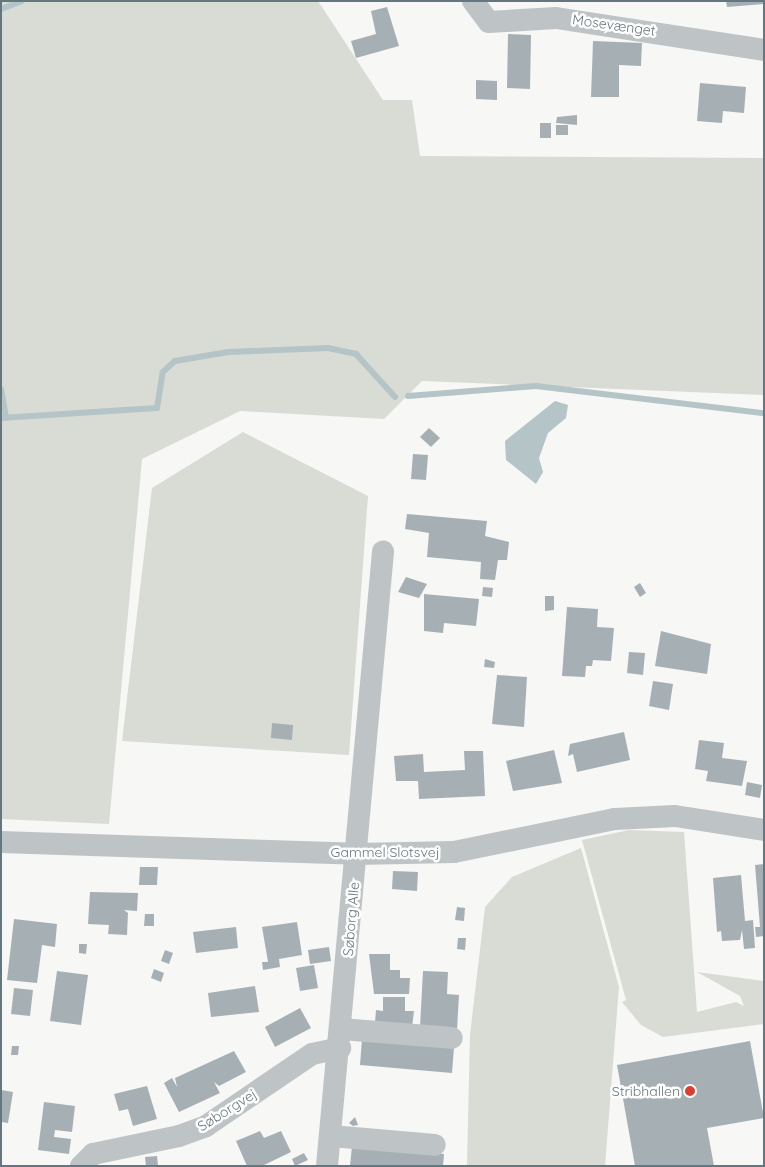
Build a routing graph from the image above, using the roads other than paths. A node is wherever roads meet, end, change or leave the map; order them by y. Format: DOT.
graph roads {
  1 [pos="473,1"];
  2 [pos="764,50"];
  3 [pos="383,552"];
  4 [pos="764,830"];
  5 [pos="1,842"];
  6 [pos="356,854"];
  7 [pos="340,1038"];
  8 [pos="452,1038"];
  9 [pos="331,1136"];
  10 [pos="435,1144"];
  11 [pos="82,1166"];
  12 [pos="328,1166"];
  1 -- 2 [label="street, Mosevænget"];
  3 -- 6 [label="street, Søborg Alle"];
  4 -- 6 [label="street, Gammel Slotsvej"];
  5 -- 6 [label="street, Gammel Slotsvej"];
  6 -- 7 [label="street, Søborg Alle"];
  7 -- 8 [label="street, Søborgvej"];
  7 -- 9 [label="street, Søborg Alle"];
  7 -- 11 [label="street, Søborgvej"];
  9 -- 10 [label="street"];
  9 -- 12 [label="street, Søborg Alle"];
}
